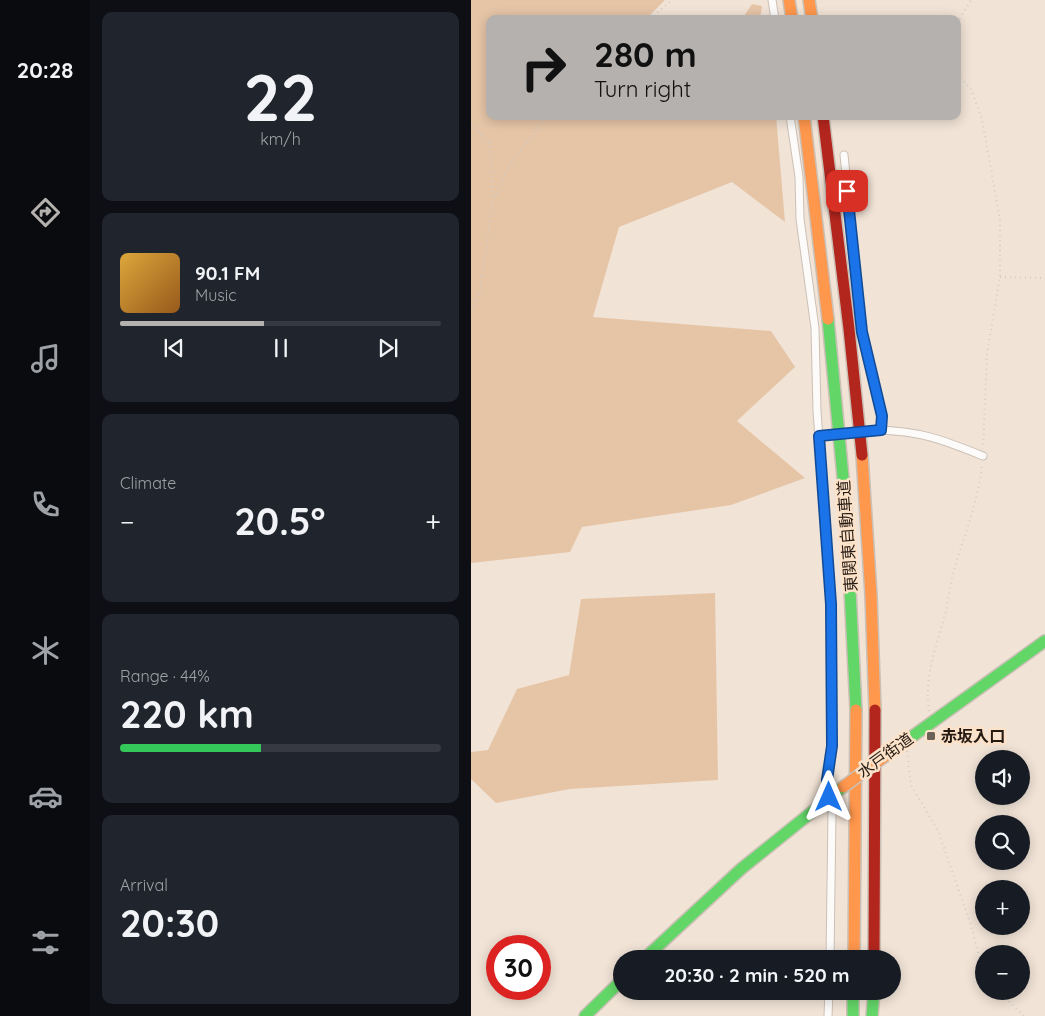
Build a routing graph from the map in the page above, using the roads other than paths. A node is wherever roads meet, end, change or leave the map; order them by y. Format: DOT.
graph roads {
  1 [pos="771,0"];
  2 [pos="789,0"];
  3 [pos="809,0"];
  4 [pos="774,15"];
  5 [pos="791,15"];
  6 [pos="811,15"];
  7 [pos="791,120"];
  8 [pos="803,120"];
  9 [pos="823,120"];
  10 [pos="844,155"];
  11 [pos="878,430"];
  12 [pos="821,435"];
  13 [pos="983,456"];
  14 [pos="1045,641"];
  15 [pos="829,797"];
  16 [pos="653,950"];
  17 [pos="830,950"];
  18 [pos="854,950"];
  19 [pos="874,950"];
  20 [pos="613,989"];
  21 [pos="829,1000"];
  22 [pos="853,1000"];
  23 [pos="873,1000"];
  24 [pos="585,1016"];
  25 [pos="828,1016"];
  26 [pos="853,1016"];
  27 [pos="872,1016"];
  1 -- 4 [label="street"];
  2 -- 5 [label="highway"];
  3 -- 6 [label="highway"];
  7 -- 12 [label="street"];
  8 -- 18 [label="highway, 東関東自動車道"];
  9 -- 19 [label="highway, 東関東自動車道"];
  10 -- 11 [label="street"];
  11 -- 12 [label="street, bridge"];
  11 -- 13 [label="street"];
  12 -- 15 [label="street"];
  14 -- 15 [label="highway, 水戸街道, bridge"];
  15 -- 16 [label="highway, 水戸街道"];
  15 -- 17 [label="street"];
  20 -- 24 [label="highway"];
  21 -- 25 [label="street"];
  22 -- 26 [label="highway"];
  23 -- 27 [label="highway"];
}
